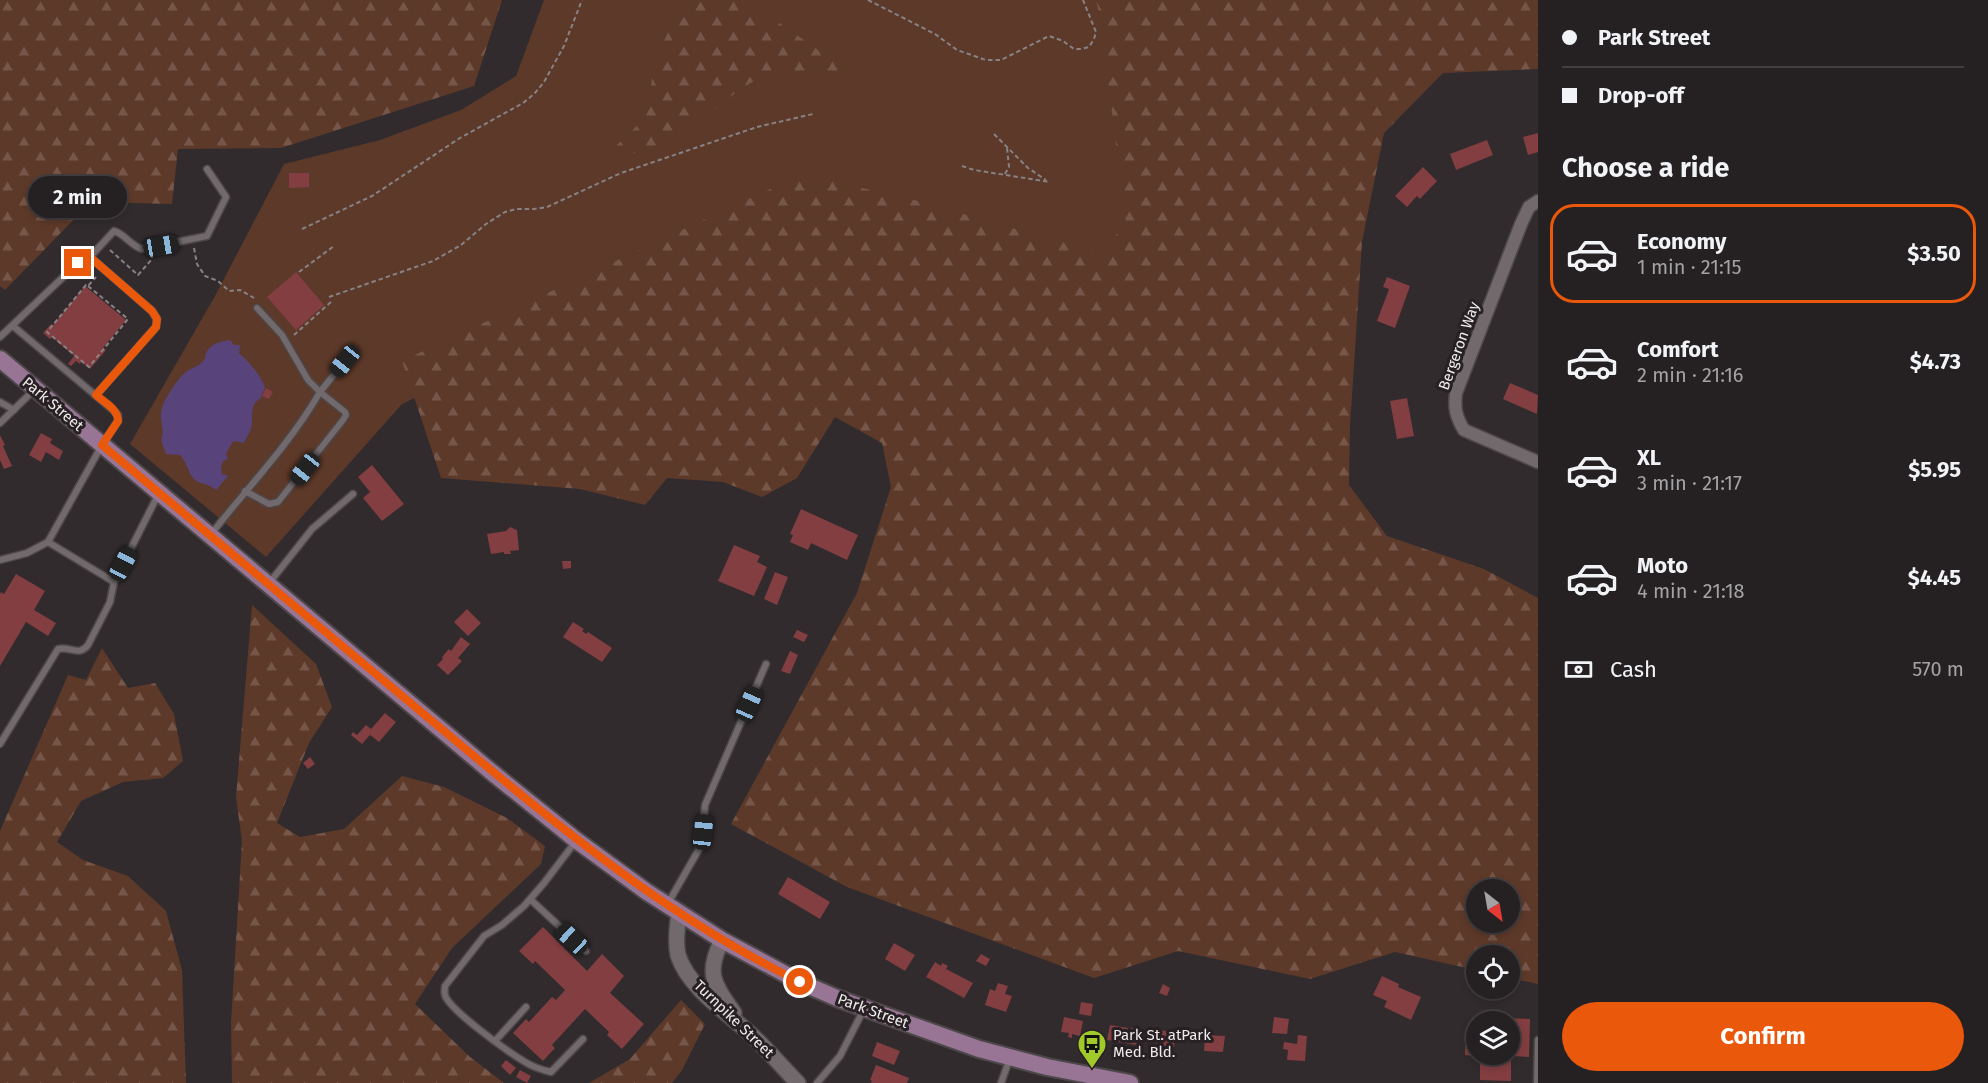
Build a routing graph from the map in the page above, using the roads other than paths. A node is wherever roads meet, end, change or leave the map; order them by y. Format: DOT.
graph roads {
  1 [pos="207,169"];
  2 [pos="1538,201"];
  3 [pos="90,257"];
  4 [pos="257,308"];
  5 [pos="13,326"];
  6 [pos="0,337"];
  7 [pos="0,359"];
  8 [pos="345,361"];
  9 [pos="35,388"];
  10 [pos="320,392"];
  11 [pos="96,395"];
  12 [pos="0,402"];
  13 [pos="14,410"];
  14 [pos="0,423"];
  15 [pos="102,445"];
  16 [pos="1538,462"];
  17 [pos="246,491"];
  18 [pos="160,493"];
  19 [pos="353,494"];
  20 [pos="209,536"];
  21 [pos="48,542"];
  22 [pos="0,560"];
  23 [pos="114,582"];
  24 [pos="268,585"];
  25 [pos="766,664"];
  26 [pos="0,744"];
  27 [pos="576,840"];
  28 [pos="530,899"];
  29 [pos="673,910"];
  30 [pos="722,940"];
  31 [pos="586,951"];
  32 [pos="526,1007"];
  33 [pos="864,1008"];
  34 [pos="746,1030"];
  35 [pos="584,1039"];
  36 [pos="1538,1040"];
  37 [pos="495,1041"];
  38 [pos="1010,1057"];
  39 [pos="798,1083"];
  40 [pos="817,1083"];
  41 [pos="1001,1083"];
  42 [pos="1130,1083"];
  43 [pos="1537,1083"];
  1 -- 3 [label="lane"];
  2 -- 16 [label="street, Bergeron Way"];
  3 -- 5 [label="lane"];
  3 -- 11 [label="lane"];
  4 -- 10 [label="lane"];
  5 -- 6 [label="lane"];
  5 -- 11 [label="lane"];
  7 -- 9 [label="main road, Park Street"];
  8 -- 10 [label="lane"];
  9 -- 13 [label="lane"];
  9 -- 15 [label="main road, Park Street"];
  10 -- 17 [label="lane"];
  10 -- 17 [label="lane"];
  11 -- 15 [label="lane"];
  12 -- 13 [label="lane"];
  13 -- 14 [label="lane"];
  15 -- 18 [label="main road, Park Street"];
  15 -- 21 [label="lane"];
  17 -- 20 [label="lane"];
  18 -- 20 [label="main road, Park Street"];
  18 -- 23 [label="lane"];
  19 -- 24 [label="lane"];
  20 -- 24 [label="main road, Park Street"];
  21 -- 22 [label="lane"];
  21 -- 23 [label="lane"];
  23 -- 26 [label="lane"];
  24 -- 27 [label="main road, Park Street"];
  25 -- 29 [label="lane"];
  27 -- 28 [label="lane"];
  27 -- 29 [label="main road, Park Street"];
  28 -- 31 [label="lane"];
  28 -- 37 [label="lane"];
  29 -- 30 [label="main road, Park Street"];
  29 -- 34 [label="street, Turnpike Street"];
  30 -- 33 [label="main road, Park Street"];
  30 -- 34 [label="street"];
  32 -- 37 [label="lane"];
  33 -- 38 [label="main road, Park Street"];
  33 -- 40 [label="lane"];
  34 -- 39 [label="street, Turnpike Street"];
  35 -- 37 [label="lane"];
  36 -- 43 [label="lane"];
  38 -- 41 [label="lane"];
  38 -- 42 [label="main road, Park Street"];
}
